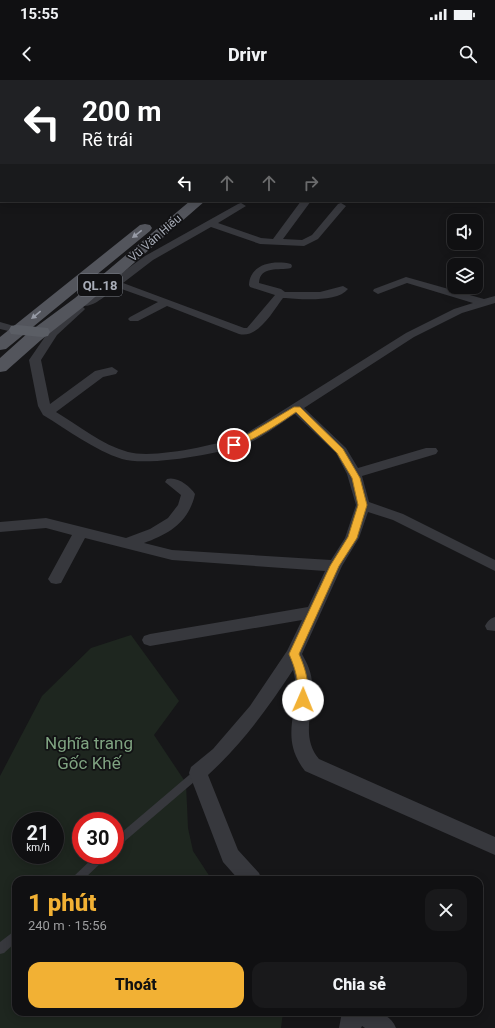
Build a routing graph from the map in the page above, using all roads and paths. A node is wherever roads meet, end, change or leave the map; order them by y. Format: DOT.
graph roads {
  1 [pos="178,202"];
  2 [pos="197,202"];
  3 [pos="305,202"];
  4 [pos="242,206"];
  5 [pos="341,206"];
  6 [pos="211,224"];
  7 [pos="276,242"];
  8 [pos="287,266"];
  9 [pos="112,283"];
  10 [pos="343,289"];
  11 [pos="378,291"];
  12 [pos="280,295"];
  13 [pos="489,300"];
  14 [pos="84,302"];
  15 [pos="167,302"];
  16 [pos="134,319"];
  17 [pos="0,325"];
  18 [pos="17,330"];
  19 [pos="42,332"];
  20 [pos="0,345"];
  21 [pos="0,367"];
  22 [pos="112,371"];
  23 [pos="297,409"];
  24 [pos="47,412"];
  25 [pos="431,451"];
  26 [pos="354,474"];
  27 [pos="172,482"];
  28 [pos="363,505"];
  29 [pos="0,527"];
  30 [pos="80,532"];
  31 [pos="125,544"];
  32 [pos="335,566"];
  33 [pos="495,566"];
  34 [pos="56,579"];
  35 [pos="312,612"];
  36 [pos="150,640"];
  37 [pos="294,654"];
  38 [pos="198,773"];
  39 [pos="124,836"];
  40 [pos="495,846"];
  41 [pos="93,864"];
  42 [pos="80,876"];
  43 [pos="248,876"];
  44 [pos="12,938"];
  45 [pos="0,949"];
  46 [pos="352,1016"];
  47 [pos="367,1016"];
  48 [pos="350,1028"];
  49 [pos="385,1028"];
  1 -- 18 [label="main road, Vũ Văn Hiếu / QL.18, one-way"];
  2 -- 14 [label="main road, Vũ Văn Hiếu / QL.18"];
  3 -- 7 [label="street"];
  4 -- 6 [label="street"];
  5 -- 7 [label="street"];
  6 -- 7 [label="street"];
  6 -- 9 [label="street"];
  8 -- 12 [label="street"];
  9 -- 14 [label="street"];
  9 -- 15 [label="street"];
  10 -- 12 [label="street"];
  11 -- 13 [label="street"];
  12 -- 15 [label="street"];
  13 -- 23 [label="street"];
  14 -- 19 [label="main road, Vũ Văn Hiếu / QL.18"];
  14 -- 24 [label="street"];
  15 -- 16 [label="street"];
  17 -- 18 [label="street"];
  18 -- 19 [label="highway"];
  18 -- 20 [label="main road, Vũ Văn Hiếu / QL.18"];
  19 -- 21 [label="main road, Vũ Văn Hiếu / QL.18"];
  22 -- 24 [label="street"];
  23 -- 24 [label="street"];
  23 -- 26 [label="street"];
  25 -- 26 [label="street"];
  26 -- 28 [label="street"];
  27 -- 31 [label="street"];
  28 -- 32 [label="street"];
  28 -- 33 [label="street"];
  29 -- 30 [label="street"];
  30 -- 31 [label="street"];
  30 -- 34 [label="street"];
  31 -- 32 [label="street"];
  32 -- 35 [label="street"];
  35 -- 36 [label="street"];
  35 -- 37 [label="street"];
  37 -- 38 [label="street"];
  37 -- 40 [label="street"];
  38 -- 39 [label="lane"];
  38 -- 43 [label="street"];
  41 -- 42 [label="lane"];
  44 -- 45 [label="lane"];
  46 -- 48 [label="street"];
  47 -- 49 [label="street"];
}
